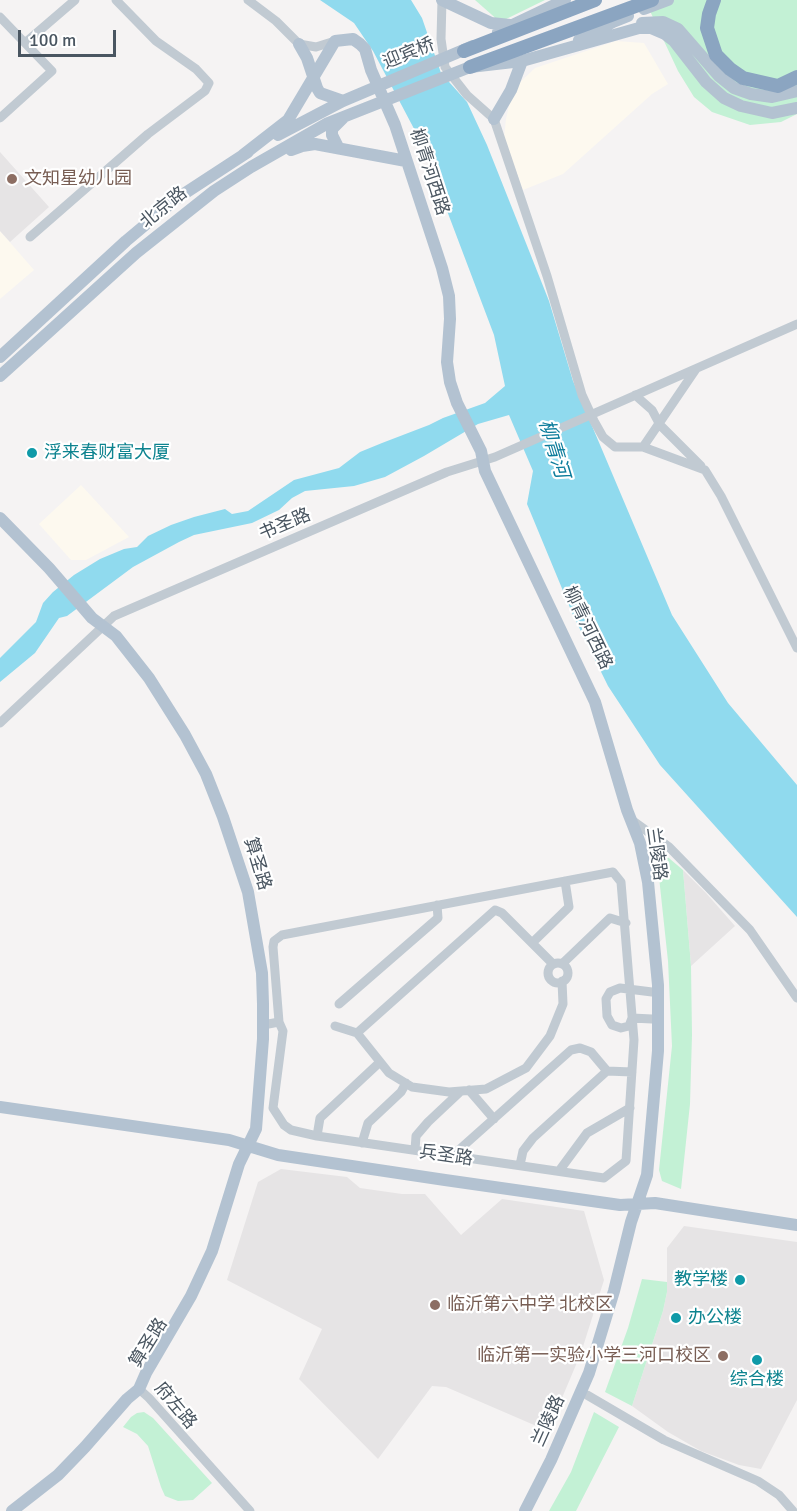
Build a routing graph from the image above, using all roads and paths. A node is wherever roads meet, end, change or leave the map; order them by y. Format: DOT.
graph roads {
  1 [pos="75,0"];
  2 [pos="116,0"];
  3 [pos="248,0"];
  4 [pos="442,0"];
  5 [pos="574,0"];
  6 [pos="595,0"];
  7 [pos="652,0"];
  8 [pos="668,0"];
  9 [pos="714,0"];
  10 [pos="561,2"];
  11 [pos="0,17"];
  12 [pos="479,18"];
  13 [pos="513,25"];
  14 [pos="602,39"];
  15 [pos="335,41"];
  16 [pos="482,42"];
  17 [pos="25,43"];
  18 [pos="299,44"];
  19 [pos="565,48"];
  20 [pos="464,51"];
  21 [pos="522,61"];
  22 [pos="502,64"];
  23 [pos="470,67"];
  24 [pos="517,75"];
  25 [pos="797,77"];
  26 [pos="314,79"];
  27 [pos="369,90"];
  28 [pos="797,91"];
  29 [pos="343,101"];
  30 [pos="377,105"];
  31 [pos="797,108"];
  32 [pos="345,116"];
  33 [pos="0,118"];
  34 [pos="494,119"];
  35 [pos="338,147"];
  36 [pos="243,155"];
  37 [pos="406,161"];
  38 [pos="251,167"];
  39 [pos="30,237"];
  40 [pos="797,319"];
  41 [pos="797,324"];
  42 [pos="0,357"];
  43 [pos="696,369"];
  44 [pos="0,376"];
  45 [pos="629,396"];
  46 [pos="660,424"];
  47 [pos="643,447"];
  48 [pos="483,460"];
  49 [pos="705,470"];
  50 [pos="0,509"];
  51 [pos="0,518"];
  52 [pos="51,566"];
  53 [pos="104,626"];
  54 [pos="797,648"];
  55 [pos="0,717"];
  56 [pos="0,723"];
  57 [pos="633,821"];
  58 [pos="565,881"];
  59 [pos="437,905"];
  60 [pos="626,923"];
  61 [pos="532,943"];
  62 [pos="557,964"];
  63 [pos="562,981"];
  64 [pos="630,990"];
  65 [pos="652,992"];
  66 [pos="797,998"];
  67 [pos="339,1004"];
  68 [pos="632,1018"];
  69 [pos="652,1019"];
  70 [pos="279,1022"];
  71 [pos="263,1025"];
  72 [pos="335,1026"];
  73 [pos="357,1033"];
  74 [pos="380,1062"];
  75 [pos="607,1071"];
  76 [pos="632,1072"];
  77 [pos="406,1083"];
  78 [pos="465,1090"];
  79 [pos="0,1107"];
  80 [pos="630,1108"];
  81 [pos="0,1113"];
  82 [pos="494,1119"];
  83 [pos="317,1136"];
  84 [pos="362,1143"];
  85 [pos="247,1147"];
  86 [pos="415,1150"];
  87 [pos="452,1156"];
  88 [pos="520,1166"];
  89 [pos="558,1171"];
  90 [pos="638,1204"];
  91 [pos="797,1225"];
  92 [pos="797,1231"];
  93 [pos="139,1389"];
  94 [pos="587,1395"];
  95 [pos="12,1511"];
  96 [pos="22,1511"];
  97 [pos="248,1511"];
  98 [pos="525,1511"];
  99 [pos="532,1511"];
  100 [pos="793,1511"];
  1 -- 17 [label="street"];
  2 -- 39 [label="street"];
  3 -- 18 [label="street"];
  4 -- 12 [label="main road"];
  4 -- 34 [label="street"];
  5 -- 10 [label="main road, 迎宾桥"];
  6 -- 20 [label="highway"];
  7 -- 23 [label="highway"];
  8 -- 19 [label="main road"];
  9 -- 25 [label="highway"];
  10 -- 13 [label="main road, 迎宾桥"];
  11 -- 17 [label="street"];
  12 -- 13 [label="main road"];
  12 -- 16 [label="main road"];
  13 -- 16 [label="main road, 迎宾桥"];
  14 -- 19 [label="main road"];
  14 -- 28 [label="main road"];
  14 -- 31 [label="main road"];
  15 -- 18 [label="street, 柳青河西路"];
  15 -- 26 [label="main road"];
  15 -- 37 [label="main road, 柳青河西路"];
  16 -- 20 [label="main road, 迎宾桥"];
  17 -- 33 [label="street"];
  18 -- 26 [label="main road"];
  19 -- 21 [label="main road, 迎宾桥"];
  20 -- 27 [label="main road, 迎宾桥"];
  21 -- 22 [label="main road, 迎宾桥"];
  21 -- 24 [label="main road"];
  22 -- 23 [label="main road, 迎宾桥"];
  22 -- 24 [label="main road"];
  23 -- 30 [label="main road, 迎宾桥"];
  24 -- 34 [label="main road"];
  26 -- 29 [label="main road"];
  26 -- 36 [label="main road"];
  27 -- 29 [label="main road, 北京路"];
  29 -- 36 [label="main road, 北京路"];
  30 -- 32 [label="main road, 北京路"];
  32 -- 35 [label="main road"];
  32 -- 38 [label="main road, 北京路"];
  34 -- 47 [label="street"];
  35 -- 37 [label="main road"];
  35 -- 38 [label="main road"];
  36 -- 42 [label="main road, 北京路"];
  37 -- 48 [label="main road, 柳青河西路"];
  38 -- 44 [label="main road, 北京路"];
  40 -- 45 [label="street"];
  41 -- 43 [label="street"];
  43 -- 45 [label="street"];
  43 -- 46 [label="street"];
  45 -- 46 [label="street"];
  45 -- 48 [label="street, 书圣路"];
  46 -- 47 [label="street"];
  46 -- 49 [label="street"];
  47 -- 49 [label="street"];
  48 -- 53 [label="street, 书圣路"];
  48 -- 57 [label="main road, 柳青河西路"];
  49 -- 54 [label="street"];
  50 -- 52 [label="main road, 算圣路"];
  51 -- 52 [label="main road, 算圣路"];
  52 -- 53 [label="main road, 算圣路"];
  53 -- 55 [label="street, 书圣路"];
  53 -- 56 [label="street, 书圣路"];
  53 -- 71 [label="main road, 算圣路"];
  53 -- 85 [label="main road, 算圣路"];
  57 -- 65 [label="main road, 兰陵路"];
  57 -- 66 [label="street"];
  57 -- 90 [label="main road, 兰陵路"];
  58 -- 59 [label="street"];
  58 -- 60 [label="street"];
  58 -- 61 [label="street"];
  59 -- 67 [label="street"];
  59 -- 70 [label="street"];
  60 -- 62 [label="street"];
  60 -- 64 [label="street"];
  61 -- 62 [label="street"];
  61 -- 73 [label="street"];
  62 -- 63 [label="street"];
  62 -- 63 [label="street"];
  63 -- 78 [label="street"];
  64 -- 65 [label="street"];
  64 -- 68 [label="street"];
  64 -- 68 [label="street"];
  65 -- 69 [label="main road, 兰陵路"];
  68 -- 69 [label="street"];
  68 -- 76 [label="street"];
  69 -- 90 [label="main road, 兰陵路"];
  70 -- 71 [label="street"];
  70 -- 83 [label="street"];
  71 -- 85 [label="main road, 算圣路"];
  72 -- 73 [label="street"];
  73 -- 74 [label="street"];
  74 -- 77 [label="street"];
  74 -- 83 [label="street"];
  75 -- 76 [label="street"];
  75 -- 82 [label="street"];
  75 -- 88 [label="street"];
  76 -- 80 [label="street"];
  77 -- 78 [label="street"];
  77 -- 84 [label="street"];
  78 -- 82 [label="street"];
  78 -- 86 [label="street"];
  79 -- 85 [label="main road, 兵圣路"];
  80 -- 89 [label="street"];
  80 -- 89 [label="street"];
  81 -- 85 [label="main road, 兵圣路"];
  82 -- 87 [label="street"];
  83 -- 84 [label="street"];
  84 -- 86 [label="street"];
  85 -- 90 [label="main road, 兵圣路"];
  85 -- 93 [label="main road, 算圣路"];
  86 -- 87 [label="street"];
  87 -- 88 [label="street"];
  88 -- 89 [label="street"];
  90 -- 91 [label="main road, 兵圣路"];
  90 -- 92 [label="main road, 兵圣路"];
  90 -- 94 [label="main road, 兰陵路"];
  90 -- 98 [label="main road, 兰陵路"];
  93 -- 95 [label="main road, 算圣路"];
  93 -- 96 [label="main road, 算圣路"];
  93 -- 97 [label="street, 府左路"];
  94 -- 99 [label="main road, 兰陵路"];
  94 -- 100 [label="street"];
}
